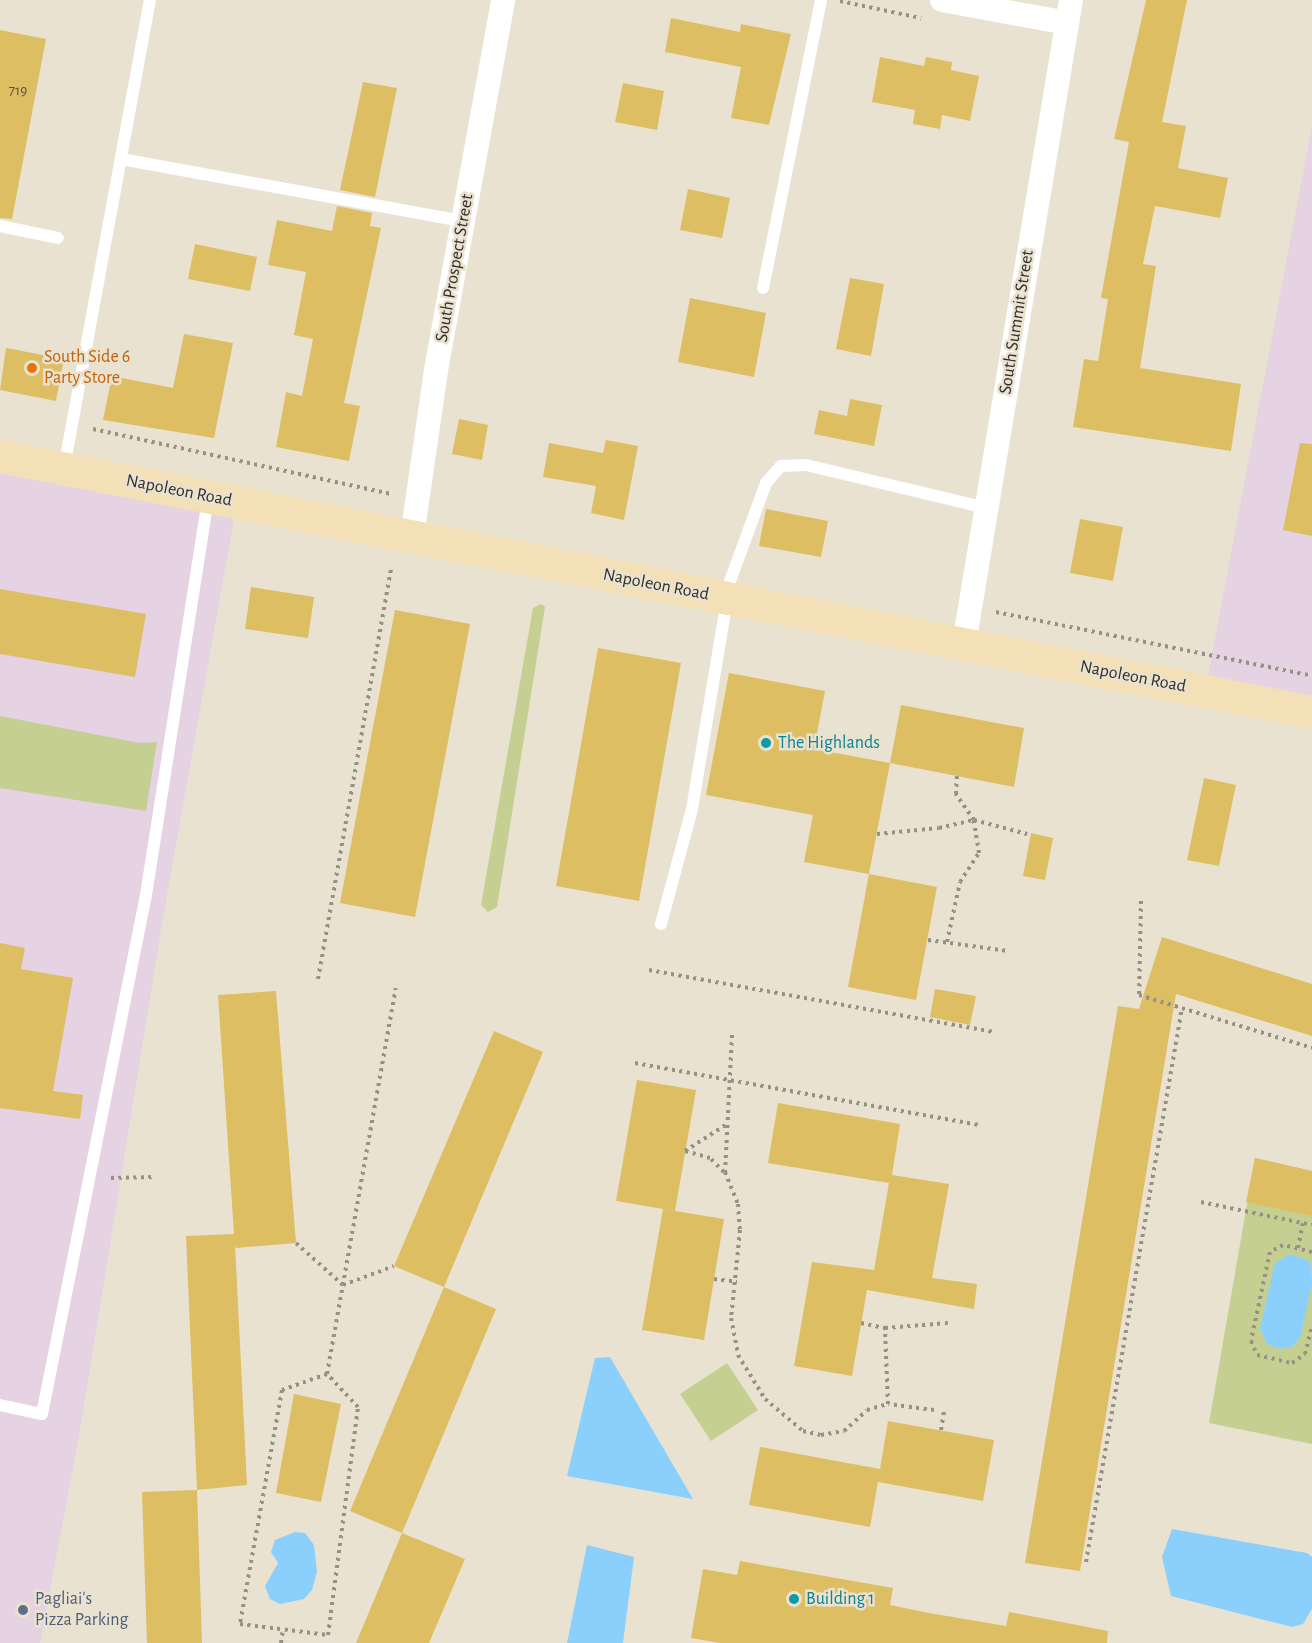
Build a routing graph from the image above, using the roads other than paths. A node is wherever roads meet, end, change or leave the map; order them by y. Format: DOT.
graph roads {
  1 [pos="150,0"];
  2 [pos="503,0"];
  3 [pos="821,0"];
  4 [pos="942,0"];
  5 [pos="1069,12"];
  6 [pos="121,159"];
  7 [pos="463,221"];
  8 [pos="0,226"];
  9 [pos="58,238"];
  10 [pos="763,288"];
  11 [pos="0,456"];
  12 [pos="64,469"];
  13 [pos="208,497"];
  14 [pos="987,508"];
  15 [pos="412,537"];
  16 [pos="727,599"];
  17 [pos="964,644"];
  18 [pos="1312,712"];
  19 [pos="661,924"];
  20 [pos="0,1406"];
  1 -- 6 [label="lane"];
  2 -- 7 [label="street, South Prospect Street"];
  3 -- 10 [label="lane"];
  4 -- 5 [label="street"];
  5 -- 14 [label="street, South Summit Street"];
  6 -- 7 [label="lane"];
  6 -- 12 [label="lane"];
  7 -- 15 [label="street, South Prospect Street"];
  8 -- 9 [label="lane"];
  11 -- 12 [label="main road, Napoleon Road"];
  12 -- 13 [label="main road, Napoleon Road"];
  13 -- 15 [label="main road, Napoleon Road"];
  13 -- 20 [label="lane"];
  14 -- 16 [label="lane"];
  14 -- 17 [label="street, South Summit Street"];
  15 -- 16 [label="main road, Napoleon Road"];
  16 -- 17 [label="main road, Napoleon Road"];
  16 -- 19 [label="lane"];
  17 -- 18 [label="main road, Napoleon Road"];
}
